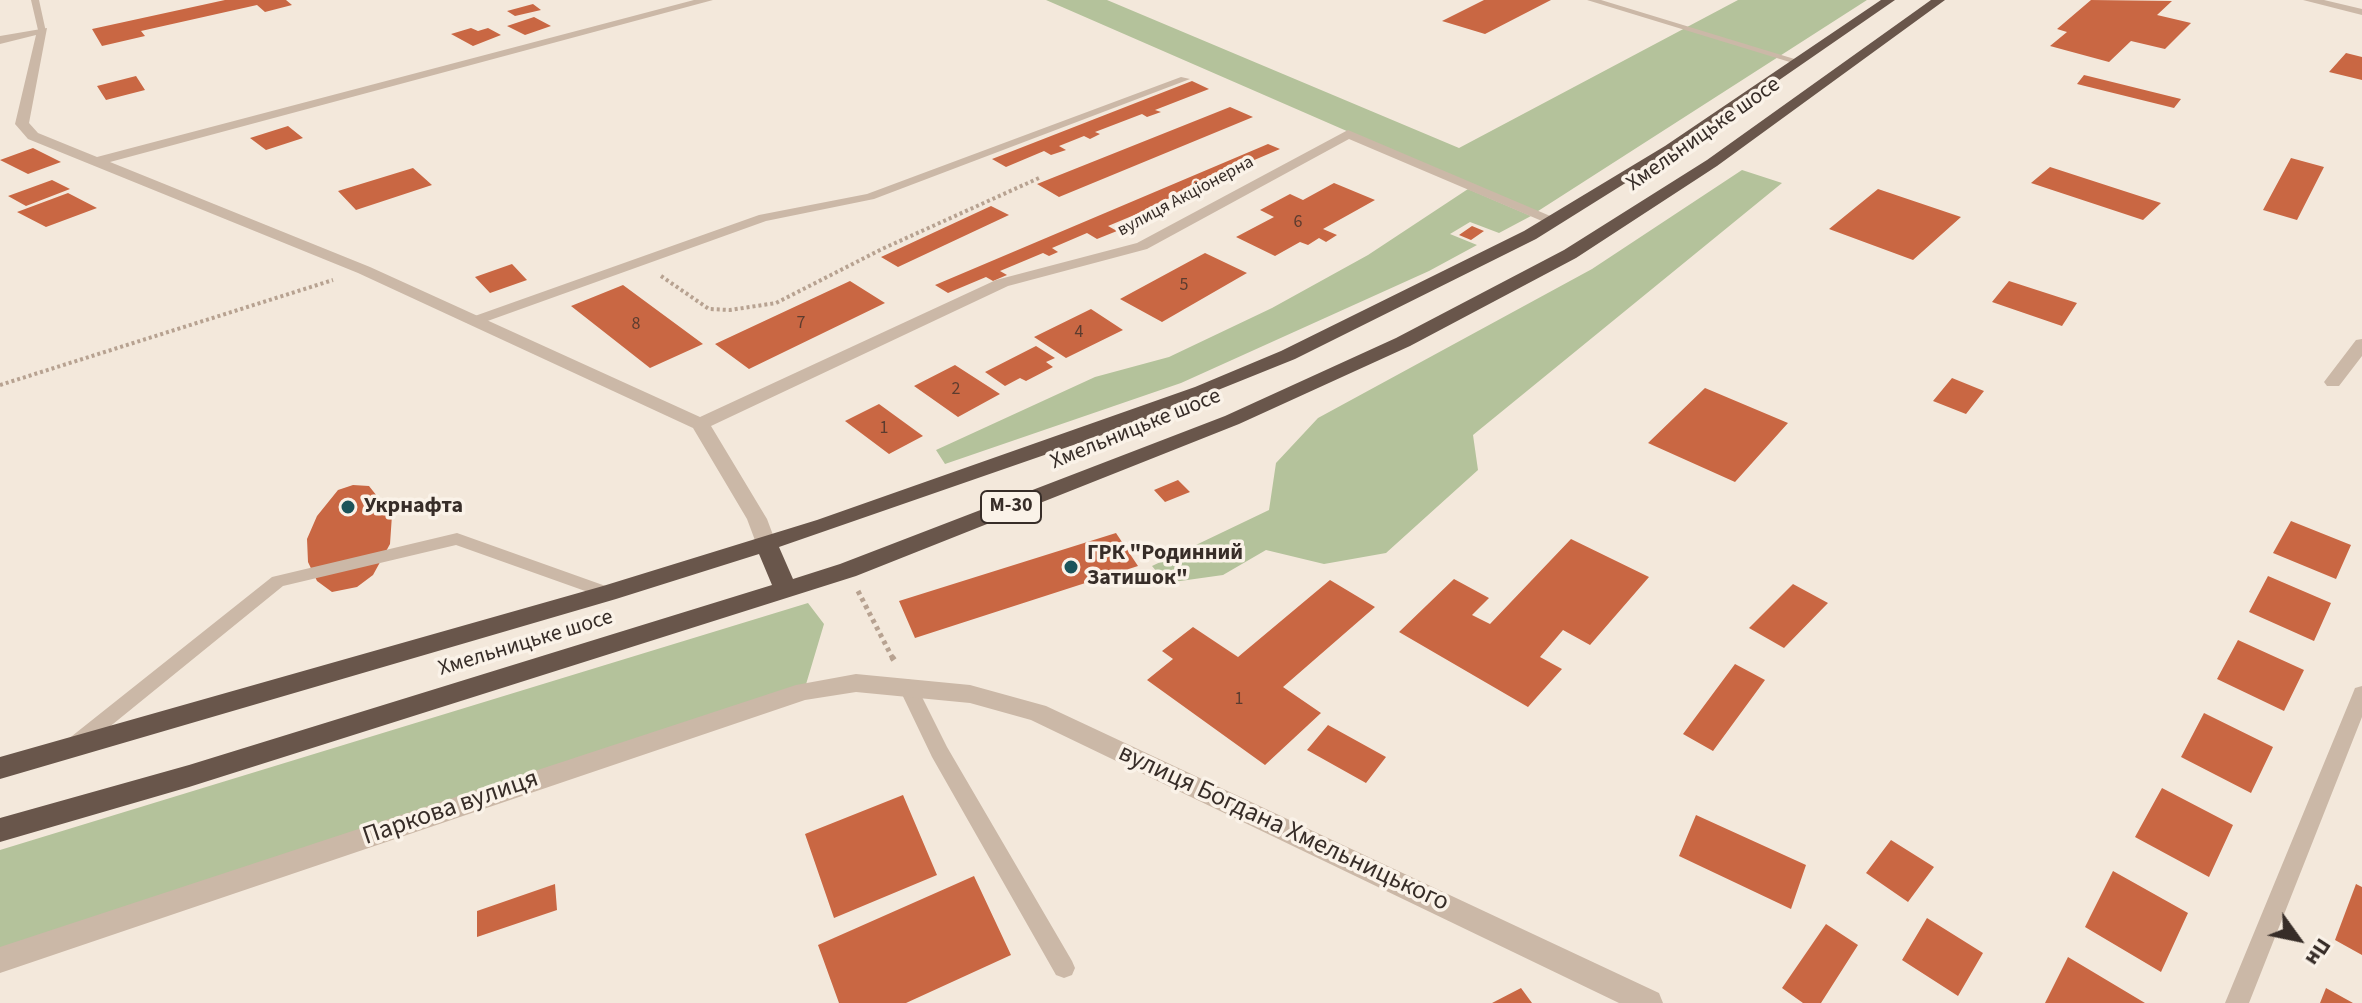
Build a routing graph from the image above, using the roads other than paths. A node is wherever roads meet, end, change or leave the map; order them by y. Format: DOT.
graph roads {
  1 [pos="35,0"];
  2 [pos="707,0"];
  3 [pos="1591,0"];
  4 [pos="1889,0"];
  5 [pos="1939,0"];
  6 [pos="2309,0"];
  7 [pos="2362,12"];
  8 [pos="43,30"];
  9 [pos="0,40"];
  10 [pos="1796,61"];
  11 [pos="1185,79"];
  12 [pos="95,162"];
  13 [pos="1554,221"];
  14 [pos="477,320"];
  15 [pos="2362,344"];
  16 [pos="2333,382"];
  17 [pos="700,424"];
  18 [pos="766,543"];
  19 [pos="785,589"];
  20 [pos="608,593"];
  21 [pos="907,686"];
  22 [pos="2362,693"];
  23 [pos="69,749"];
  24 [pos="0,768"];
  25 [pos="0,830"];
  26 [pos="0,960"];
  27 [pos="1064,968"];
  28 [pos="1649,1003"];
  29 [pos="2237,1003"];
  1 -- 8 [label="lane"];
  2 -- 12 [label="street"];
  3 -- 10 [label="lane"];
  4 -- 10 [label="highway, Хмельницьке шосе / М-30"];
  5 -- 19 [label="highway, Хмельницьке шосе / М-30"];
  6 -- 7 [label="street"];
  8 -- 9 [label="street"];
  8 -- 12 [label="street"];
  10 -- 13 [label="highway, Хмельницьке шосе / М-30"];
  11 -- 14 [label="lane"];
  12 -- 14 [label="street"];
  13 -- 17 [label="street, вулиця Акціонерна"];
  13 -- 18 [label="highway, Хмельницьке шосе / М-30"];
  14 -- 17 [label="street"];
  15 -- 16 [label="street"];
  17 -- 18 [label="street"];
  18 -- 19 [label="highway"];
  18 -- 20 [label="highway, Хмельницьке шосе / М-30"];
  19 -- 25 [label="highway, Хмельницьке шосе / М-30"];
  20 -- 23 [label="highway, Хмельницьке шосе / М-30"];
  20 -- 23 [label="lane"];
  21 -- 26 [label="street, Паркова вулиця"];
  21 -- 27 [label="lane"];
  21 -- 28 [label="street, вулиця Богдана Хмельницького"];
  22 -- 29 [label="lane"];
  23 -- 24 [label="highway, Хмельницьке шосе / М-30"];
}
